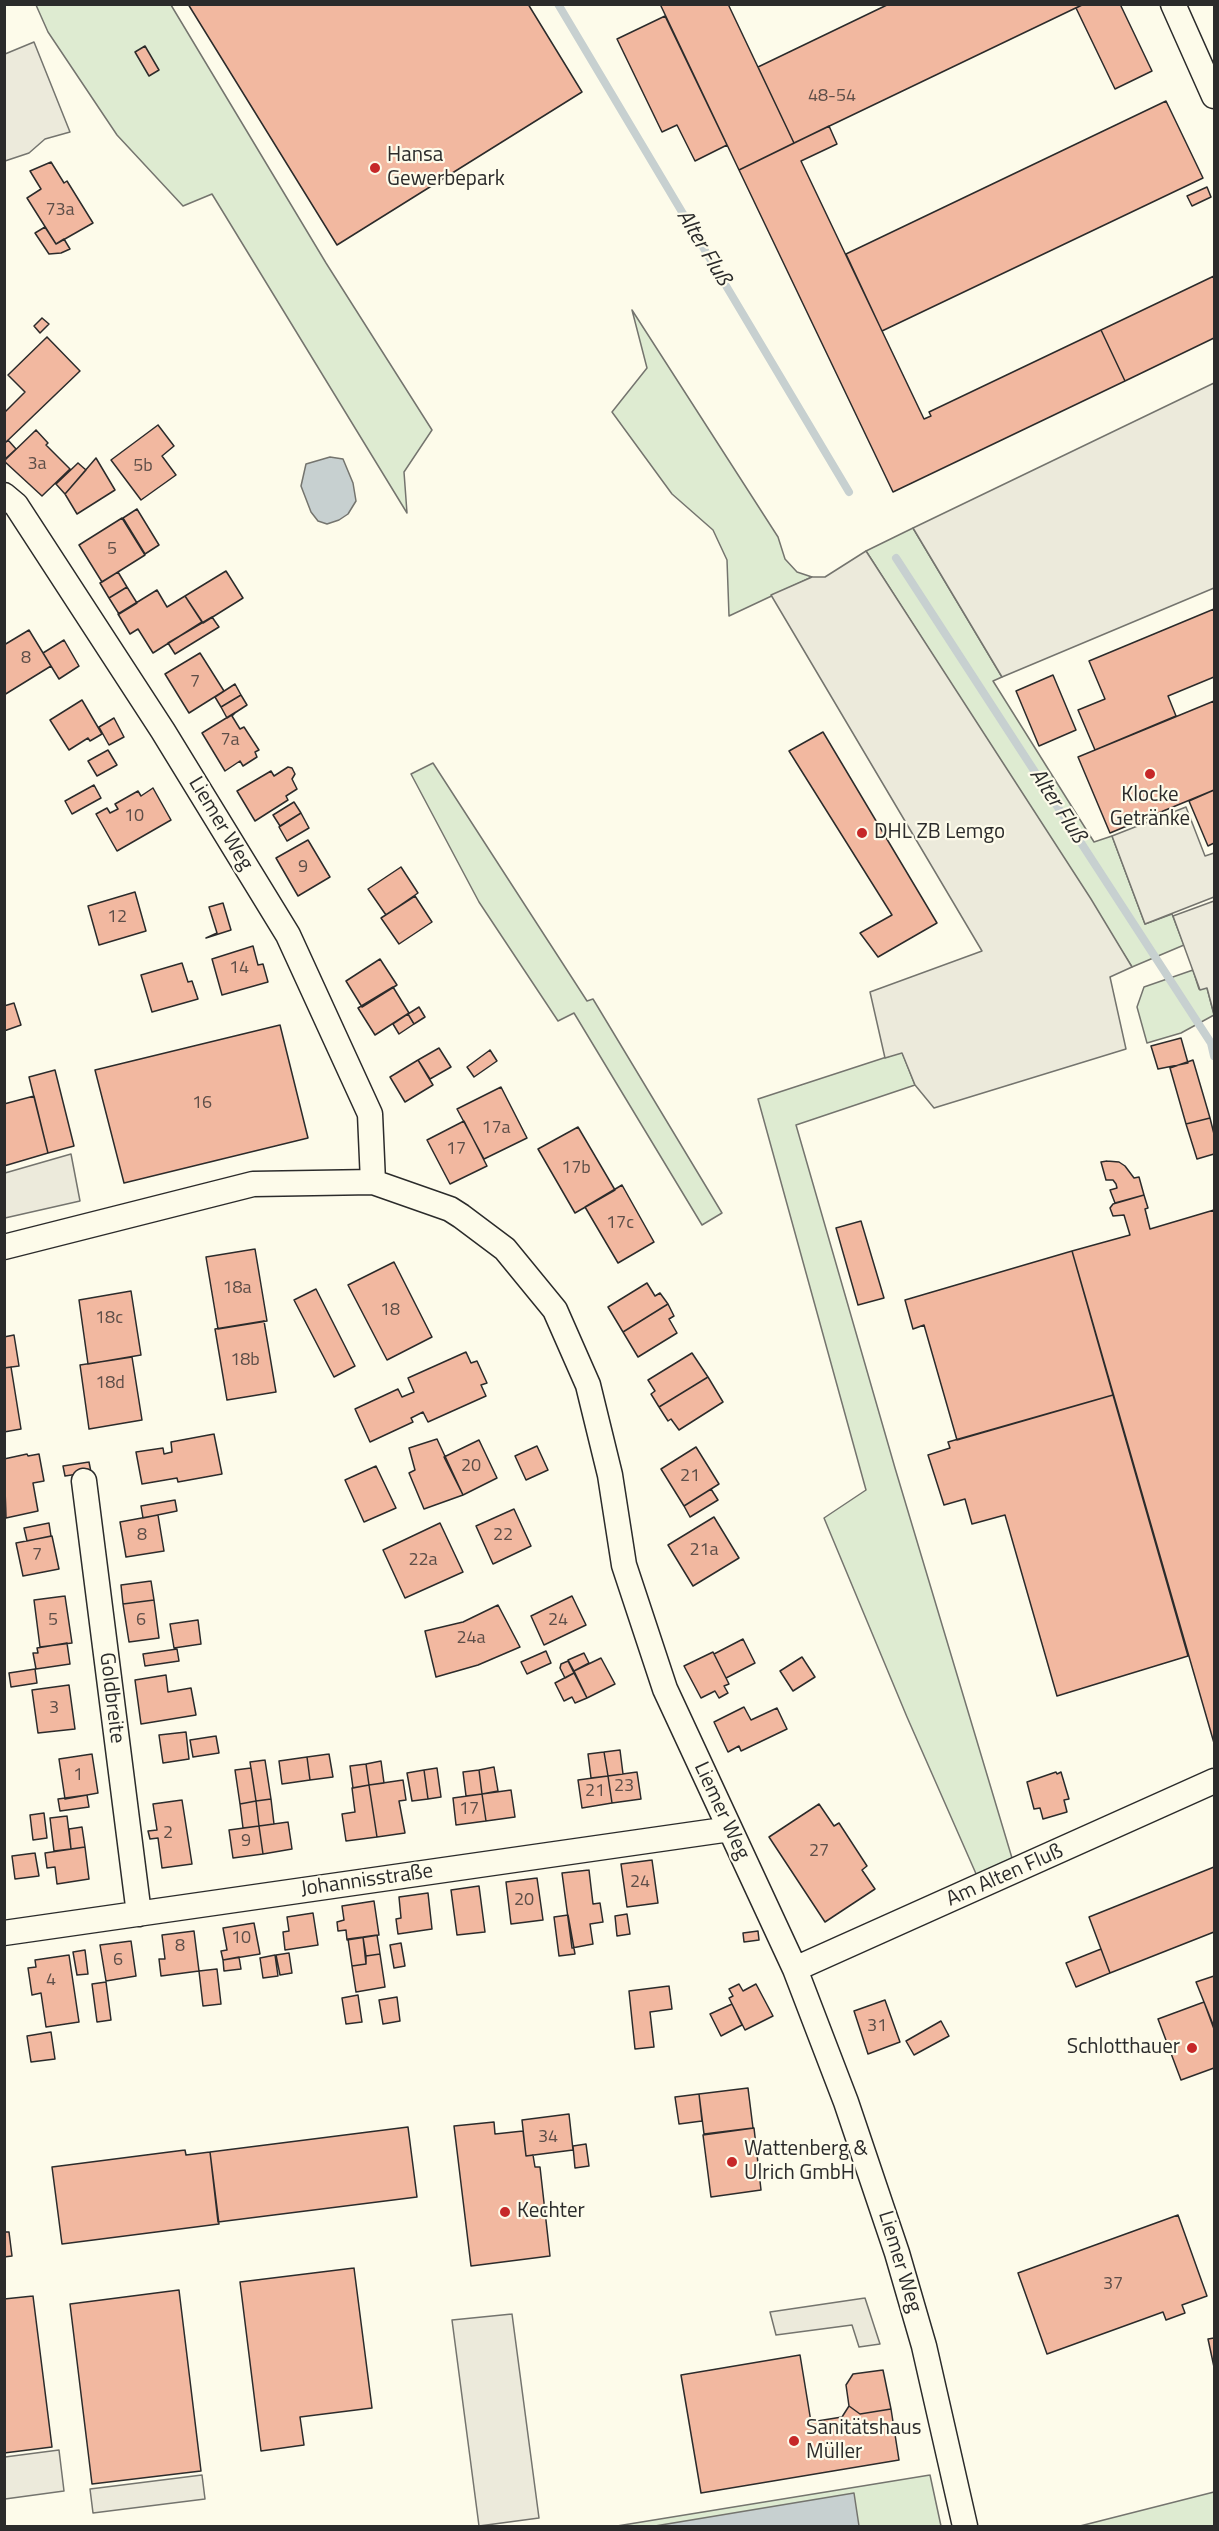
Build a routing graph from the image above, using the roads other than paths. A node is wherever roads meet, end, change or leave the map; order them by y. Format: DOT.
graph roads {
  1 [pos="1173,4"];
  2 [pos="1215,96"];
  3 [pos="4,495"];
  4 [pos="373,1182"];
  5 [pos="4,1247"];
  6 [pos="84,1481"];
  7 [pos="1215,1780"];
  8 [pos="730,1829"];
  9 [pos="139,1914"];
  10 [pos="4,1933"];
  11 [pos="795,1968"];
  12 [pos="965,2526"];
  1 -- 2 [label="street"];
  3 -- 4 [label="street, Liemer Weg"];
  4 -- 5 [label="street, Liemer Weg"];
  4 -- 8 [label="street, Liemer Weg"];
  6 -- 9 [label="street, Goldbreite"];
  7 -- 11 [label="street, Am Alten Fluß"];
  8 -- 9 [label="street, Johannisstraße"];
  8 -- 11 [label="street, Liemer Weg"];
  9 -- 10 [label="street, Johannisstraße"];
  11 -- 12 [label="street, Liemer Weg"];
}
